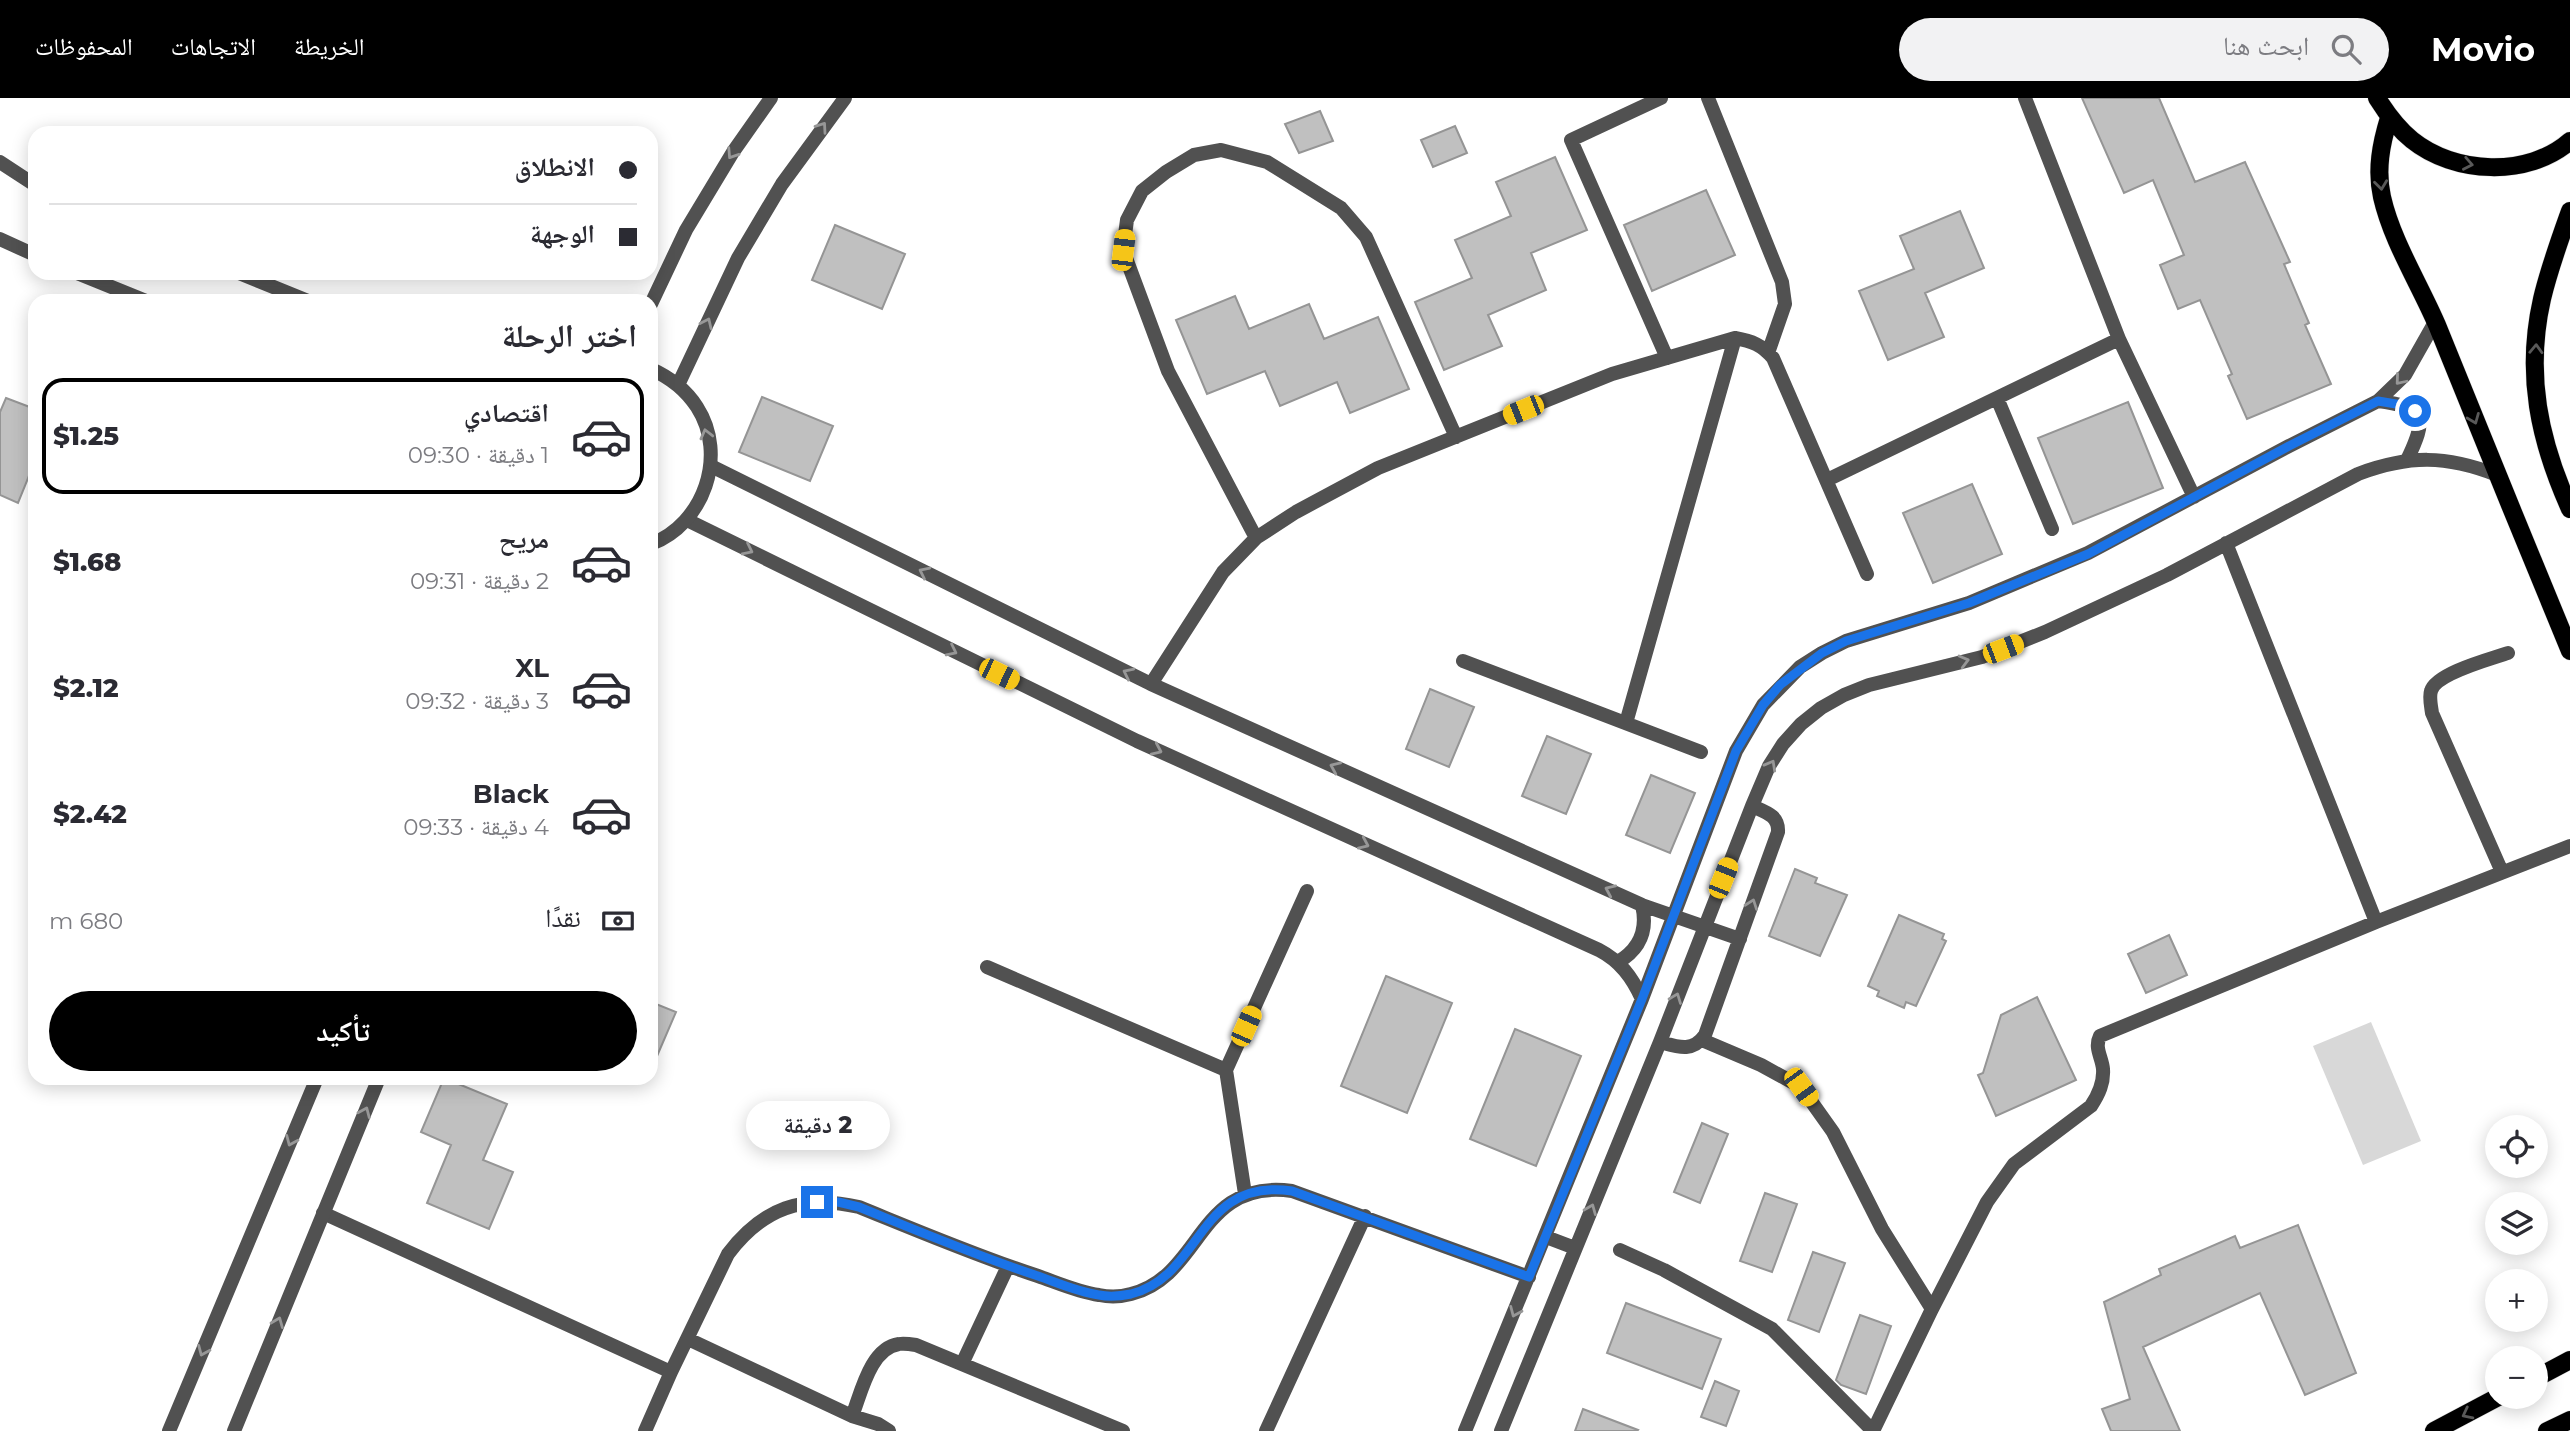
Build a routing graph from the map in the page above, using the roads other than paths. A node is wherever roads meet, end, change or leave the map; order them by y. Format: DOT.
graph roads {
  1 [pos="771,98"];
  2 [pos="845,98"];
  3 [pos="1661,98"];
  4 [pos="1708,98"];
  5 [pos="2025,98"];
  6 [pos="2377,98"];
  7 [pos="2389,118"];
  8 [pos="2570,141"];
  9 [pos="0,162"];
  10 [pos="28,180"];
  11 [pos="2570,211"];
  12 [pos="0,239"];
  13 [pos="28,252"];
  14 [pos="94,280"];
  15 [pos="256,280"];
  16 [pos="129,294"];
  17 [pos="291,294"];
  18 [pos="656,294"];
  19 [pos="2435,322"];
  20 [pos="1735,338"];
  21 [pos="2119,339"];
  22 [pos="1769,353"];
  23 [pos="1667,358"];
  24 [pos="658,373"];
  25 [pos="678,385"];
  26 [pos="1997,398"];
  27 [pos="2378,401"];
  28 [pos="1456,437"];
  29 [pos="2407,460"];
  30 [pos="711,466"];
  31 [pos="2497,475"];
  32 [pos="1827,480"];
  33 [pos="2194,497"];
  34 [pos="2570,509"];
  35 [pos="687,520"];
  36 [pos="2052,528"];
  37 [pos="1256,538"];
  38 [pos="658,541"];
  39 [pos="2226,543"];
  40 [pos="1867,574"];
  41 [pos="2570,651"];
  42 [pos="2508,653"];
  43 [pos="1463,661"];
  44 [pos="1151,684"];
  45 [pos="1626,723"];
  46 [pos="1701,752"];
  47 [pos="1752,806"];
  48 [pos="2570,846"];
  49 [pos="2502,872"];
  50 [pos="1307,891"];
  51 [pos="1642,905"];
  52 [pos="1673,915"];
  53 [pos="2376,922"];
  54 [pos="1704,926"];
  55 [pos="1740,939"];
  56 [pos="1618,962"];
  57 [pos="987,967"];
  58 [pos="1642,999"];
  59 [pos="1702,1040"];
  60 [pos="1660,1042"];
  61 [pos="1226,1070"];
  62 [pos="314,1085"];
  63 [pos="376,1085"];
  64 [pos="1245,1194"];
  65 [pos="323,1213"];
  66 [pos="1365,1216"];
  67 [pos="1546,1237"];
  68 [pos="1575,1248"];
  69 [pos="1620,1250"];
  70 [pos="1008,1266"];
  71 [pos="1529,1277"];
  72 [pos="1932,1309"];
  73 [pos="688,1339"];
  74 [pos="2570,1360"];
  75 [pos="962,1364"];
  76 [pos="671,1372"];
  77 [pos="2548,1372"];
  78 [pos="2485,1404"];
  79 [pos="852,1416"];
  80 [pos="2570,1420"];
  81 [pos="169,1431"];
  82 [pos="234,1431"];
  83 [pos="645,1431"];
  84 [pos="889,1431"];
  85 [pos="1123,1431"];
  86 [pos="1266,1431"];
  87 [pos="1465,1431"];
  88 [pos="1500,1431"];
  89 [pos="1873,1431"];
  90 [pos="2434,1431"];
  91 [pos="2547,1431"];
  1 -- 18 [label="street, one-way"];
  25 -- 2 [label="street, one-way"];
  3 -- 23 [label="street"];
  4 -- 22 [label="street"];
  5 -- 21 [label="street"];
  6 -- 7 [label="main road"];
  7 -- 8 [label="main road, one-way"];
  7 -- 19 [label="main road, one-way"];
  9 -- 10 [label="street"];
  34 -- 11 [label="main road, one-way"];
  12 -- 13 [label="street"];
  14 -- 16 [label="street"];
  15 -- 17 [label="street"];
  19 -- 27 [label="street, one-way"];
  19 -- 31 [label="main road, one-way"];
  20 -- 22 [label="street"];
  20 -- 23 [label="street"];
  20 -- 45 [label="street"];
  21 -- 26 [label="street"];
  21 -- 33 [label="street"];
  22 -- 32 [label="street"];
  23 -- 28 [label="street"];
  24 -- 25 [label="street"];
  30 -- 25 [label="street, one-way"];
  26 -- 32 [label="street"];
  26 -- 36 [label="street"];
  27 -- 29 [label="street"];
  27 -- 33 [label="street"];
  28 -- 37 [label="street"];
  28 -- 37 [label="street"];
  29 -- 31 [label="street"];
  29 -- 39 [label="street"];
  30 -- 35 [label="street"];
  44 -- 30 [label="street, one-way"];
  31 -- 41 [label="main road"];
  32 -- 40 [label="street"];
  33 -- 52 [label="street"];
  35 -- 38 [label="street"];
  35 -- 56 [label="street, one-way"];
  37 -- 44 [label="street"];
  47 -- 39 [label="street, one-way"];
  39 -- 53 [label="street"];
  42 -- 49 [label="street"];
  43 -- 45 [label="street"];
  51 -- 44 [label="street, one-way"];
  45 -- 46 [label="street"];
  47 -- 54 [label="street"];
  55 -- 47 [label="street, one-way"];
  48 -- 49 [label="street"];
  49 -- 53 [label="street"];
  50 -- 61 [label="street"];
  51 -- 52 [label="street"];
  51 -- 56 [label="street"];
  52 -- 54 [label="street"];
  52 -- 58 [label="street"];
  53 -- 72 [label="street"];
  54 -- 55 [label="street"];
  60 -- 54 [label="street, one-way"];
  55 -- 59 [label="street"];
  56 -- 58 [label="street"];
  57 -- 61 [label="street"];
  58 -- 67 [label="street"];
  59 -- 60 [label="street"];
  59 -- 72 [label="street"];
  68 -- 60 [label="street, one-way"];
  61 -- 64 [label="street"];
  62 -- 81 [label="street, one-way"];
  65 -- 63 [label="street, one-way"];
  64 -- 66 [label="street"];
  64 -- 70 [label="street"];
  65 -- 76 [label="street"];
  82 -- 65 [label="street, one-way"];
  66 -- 71 [label="street"];
  66 -- 86 [label="street"];
  67 -- 68 [label="street"];
  67 -- 71 [label="street"];
  68 -- 88 [label="street"];
  69 -- 89 [label="street"];
  70 -- 73 [label="street"];
  70 -- 75 [label="street"];
  71 -- 87 [label="street, one-way"];
  72 -- 89 [label="street"];
  73 -- 76 [label="street"];
  73 -- 79 [label="street"];
  74 -- 77 [label="main road"];
  75 -- 79 [label="street"];
  75 -- 85 [label="street"];
  76 -- 83 [label="street"];
  78 -- 90 [label="main road, one-way"];
  79 -- 84 [label="street"];
  80 -- 91 [label="main road"];
}
